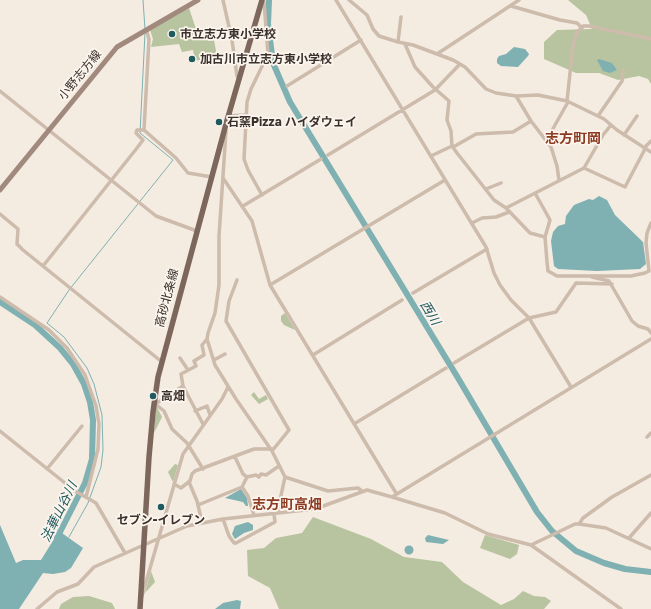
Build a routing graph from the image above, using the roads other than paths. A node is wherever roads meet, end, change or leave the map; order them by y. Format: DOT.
graph roads {
  1 [pos="198,0"];
  2 [pos="223,0"];
  3 [pos="336,0"];
  4 [pos="349,0"];
  5 [pos="519,0"];
  6 [pos="261,1"];
  7 [pos="510,6"];
  8 [pos="401,17"];
  9 [pos="582,28"];
  10 [pos="144,30"];
  11 [pos="399,32"];
  12 [pos="404,32"];
  13 [pos="651,39"];
  14 [pos="361,40"];
  15 [pos="398,42"];
  16 [pos="405,44"];
  17 [pos="437,54"];
  18 [pos="460,64"];
  19 [pos="623,70"];
  20 [pos="240,79"];
  21 [pos="287,86"];
  22 [pos="436,90"];
  23 [pos="0,91"];
  24 [pos="516,96"];
  25 [pos="568,102"];
  26 [pos="403,109"];
  27 [pos="245,115"];
  28 [pos="228,116"];
  29 [pos="598,116"];
  30 [pos="637,116"];
  31 [pos="531,121"];
  32 [pos="226,124"];
  33 [pos="611,125"];
  34 [pos="48,130"];
  35 [pos="144,130"];
  36 [pos="624,135"];
  37 [pos="651,140"];
  38 [pos="546,141"];
  39 [pos="452,146"];
  40 [pos="644,148"];
  41 [pos="651,152"];
  42 [pos="328,155"];
  43 [pos="431,156"];
  44 [pos="320,159"];
  45 [pos="584,168"];
  46 [pos="212,177"];
  47 [pos="223,178"];
  48 [pos="111,180"];
  49 [pos="445,180"];
  50 [pos="559,180"];
  51 [pos="501,183"];
  52 [pos="0,190"];
  53 [pos="486,190"];
  54 [pos="535,193"];
  55 [pos="262,195"];
  56 [pos="243,206"];
  57 [pos="506,208"];
  58 [pos="509,212"];
  59 [pos="0,214"];
  60 [pos="472,223"];
  61 [pos="651,223"];
  62 [pos="650,229"];
  63 [pos="197,231"];
  64 [pos="545,237"];
  65 [pos="487,249"];
  66 [pos="43,266"];
  67 [pos="590,277"];
  68 [pos="237,280"];
  69 [pos="270,284"];
  70 [pos="612,284"];
  71 [pos="413,293"];
  72 [pos="0,297"];
  73 [pos="402,300"];
  74 [pos="529,318"];
  75 [pos="651,332"];
  76 [pos="207,339"];
  77 [pos="651,339"];
  78 [pos="225,354"];
  79 [pos="313,355"];
  80 [pos="180,358"];
  81 [pos="214,360"];
  82 [pos="162,362"];
  83 [pos="454,363"];
  84 [pos="446,368"];
  85 [pos="188,370"];
  86 [pos="183,386"];
  87 [pos="228,387"];
  88 [pos="570,388"];
  89 [pos="154,403"];
  90 [pos="195,411"];
  91 [pos="210,415"];
  92 [pos="203,424"];
  93 [pos="354,424"];
  94 [pos="82,426"];
  95 [pos="0,432"];
  96 [pos="651,433"];
  97 [pos="647,437"];
  98 [pos="189,444"];
  99 [pos="250,444"];
  100 [pos="252,450"];
  101 [pos="272,450"];
  102 [pos="235,457"];
  103 [pos="279,466"];
  104 [pos="203,468"];
  105 [pos="47,469"];
  106 [pos="651,475"];
  107 [pos="285,477"];
  108 [pos="246,478"];
  109 [pos="189,482"];
  110 [pos="174,484"];
  111 [pos="242,488"];
  112 [pos="335,490"];
  113 [pos="362,491"];
  114 [pos="396,494"];
  115 [pos="392,497"];
  116 [pos="87,498"];
  117 [pos="338,500"];
  118 [pos="198,505"];
  119 [pos="651,513"];
  120 [pos="276,514"];
  121 [pos="254,515"];
  122 [pos="223,519"];
  123 [pos="202,522"];
  124 [pos="579,524"];
  125 [pos="629,538"];
  126 [pos="159,539"];
  127 [pos="143,545"];
  128 [pos="531,545"];
  129 [pos="651,549"];
  130 [pos="125,553"];
  131 [pos="140,602"];
  132 [pos="37,609"];
  133 [pos="140,609"];
  134 [pos="621,609"];
  1 -- 10 [label="main road, 小野志方線"];
  2 -- 20 [label="street"];
  3 -- 14 [label="street"];
  4 -- 15 [label="street"];
  5 -- 7 [label="street"];
  6 -- 20 [label="main road, 高砂北条線"];
  6 -- 27 [label="street"];
  7 -- 9 [label="street"];
  7 -- 17 [label="street"];
  8 -- 11 [label="street"];
  9 -- 13 [label="street"];
  9 -- 25 [label="street"];
  10 -- 34 [label="main road, 小野志方線"];
  10 -- 35 [label="street"];
  11 -- 12 [label="street"];
  11 -- 15 [label="street"];
  14 -- 21 [label="street"];
  14 -- 26 [label="street"];
  15 -- 16 [label="street"];
  16 -- 17 [label="street"];
  16 -- 22 [label="street"];
  17 -- 18 [label="street"];
  18 -- 22 [label="street"];
  18 -- 24 [label="street"];
  19 -- 29 [label="street"];
  20 -- 28 [label="main road, 高砂北条線"];
  22 -- 26 [label="street"];
  22 -- 39 [label="street"];
  23 -- 34 [label="street"];
  24 -- 25 [label="street"];
  24 -- 31 [label="street"];
  25 -- 29 [label="street"];
  25 -- 38 [label="street"];
  26 -- 42 [label="street"];
  26 -- 43 [label="street"];
  27 -- 28 [label="street"];
  27 -- 55 [label="street"];
  28 -- 32 [label="main road, 高砂北条線"];
  29 -- 33 [label="street"];
  30 -- 36 [label="street"];
  31 -- 38 [label="street"];
  31 -- 39 [label="street"];
  32 -- 46 [label="main road, 高砂北条線"];
  32 -- 47 [label="street"];
  33 -- 36 [label="street"];
  33 -- 45 [label="street"];
  34 -- 48 [label="street"];
  34 -- 52 [label="main road, 小野志方線"];
  35 -- 46 [label="street"];
  35 -- 48 [label="street"];
  36 -- 40 [label="street"];
  37 -- 40 [label="street"];
  38 -- 50 [label="street"];
  39 -- 43 [label="street"];
  39 -- 53 [label="street"];
  40 -- 41 [label="street"];
  40 -- 45 [label="street"];
  43 -- 49 [label="street"];
  44 -- 55 [label="street"];
  45 -- 50 [label="street"];
  46 -- 63 [label="main road, 高砂北条線"];
  47 -- 56 [label="street"];
  47 -- 76 [label="street"];
  48 -- 63 [label="street"];
  48 -- 66 [label="street"];
  49 -- 60 [label="street"];
  49 -- 69 [label="street"];
  50 -- 54 [label="street"];
  51 -- 53 [label="street"];
  53 -- 57 [label="street"];
  54 -- 57 [label="street"];
  54 -- 64 [label="street"];
  55 -- 56 [label="street"];
  56 -- 69 [label="street"];
  57 -- 58 [label="street"];
  58 -- 60 [label="street"];
  58 -- 64 [label="street"];
  59 -- 66 [label="street"];
  60 -- 65 [label="street"];
  61 -- 62 [label="street"];
  62 -- 67 [label="street"];
  63 -- 82 [label="main road, 高砂北条線"];
  64 -- 67 [label="street"];
  65 -- 71 [label="street"];
  65 -- 74 [label="street"];
  66 -- 82 [label="street"];
  67 -- 70 [label="street"];
  68 -- 101 [label="street"];
  69 -- 79 [label="street"];
  70 -- 74 [label="street"];
  70 -- 75 [label="street"];
  72 -- 116 [label="street"];
  73 -- 79 [label="street"];
  74 -- 83 [label="street"];
  74 -- 88 [label="street"];
  76 -- 81 [label="street"];
  76 -- 85 [label="street"];
  77 -- 88 [label="street"];
  78 -- 81 [label="street"];
  79 -- 93 [label="street"];
  80 -- 85 [label="street"];
  81 -- 87 [label="street"];
  82 -- 89 [label="main road, 高砂北条線"];
  84 -- 93 [label="street"];
  85 -- 86 [label="street"];
  86 -- 89 [label="street"];
  86 -- 90 [label="street"];
  87 -- 91 [label="street"];
  87 -- 101 [label="street"];
  88 -- 114 [label="street"];
  89 -- 98 [label="street"];
  89 -- 127 [label="main road, 高砂北条線"];
  90 -- 91 [label="street"];
  90 -- 92 [label="street"];
  91 -- 92 [label="street"];
  92 -- 98 [label="street"];
  93 -- 114 [label="street"];
  94 -- 105 [label="street"];
  95 -- 105 [label="street"];
  96 -- 97 [label="street"];
  98 -- 104 [label="street"];
  98 -- 110 [label="street"];
  99 -- 100 [label="street"];
  100 -- 101 [label="street"];
  100 -- 102 [label="street"];
  101 -- 103 [label="street"];
  102 -- 104 [label="street"];
  102 -- 108 [label="street"];
  103 -- 107 [label="street"];
  103 -- 108 [label="street"];
  104 -- 109 [label="street"];
  105 -- 116 [label="street"];
  106 -- 124 [label="street"];
  107 -- 112 [label="street"];
  107 -- 120 [label="street"];
  108 -- 111 [label="street"];
  109 -- 110 [label="street"];
  109 -- 118 [label="street"];
  110 -- 126 [label="street"];
  111 -- 118 [label="street"];
  111 -- 121 [label="street"];
  112 -- 113 [label="street"];
  112 -- 117 [label="street"];
  113 -- 115 [label="street"];
  113 -- 117 [label="street"];
  114 -- 115 [label="street"];
  115 -- 128 [label="street"];
  116 -- 130 [label="street"];
  117 -- 120 [label="street"];
  118 -- 123 [label="street"];
  119 -- 125 [label="street"];
  120 -- 121 [label="street"];
  120 -- 122 [label="street"];
  121 -- 122 [label="street"];
  122 -- 123 [label="street"];
  123 -- 126 [label="street"];
  124 -- 125 [label="street"];
  124 -- 128 [label="street"];
  125 -- 129 [label="street"];
  126 -- 127 [label="street"];
  126 -- 131 [label="street"];
  127 -- 130 [label="street"];
  127 -- 131 [label="main road, 高砂北条線"];
  128 -- 134 [label="street"];
  130 -- 132 [label="street"];
  131 -- 133 [label="main road, 高砂北条線"];
}
